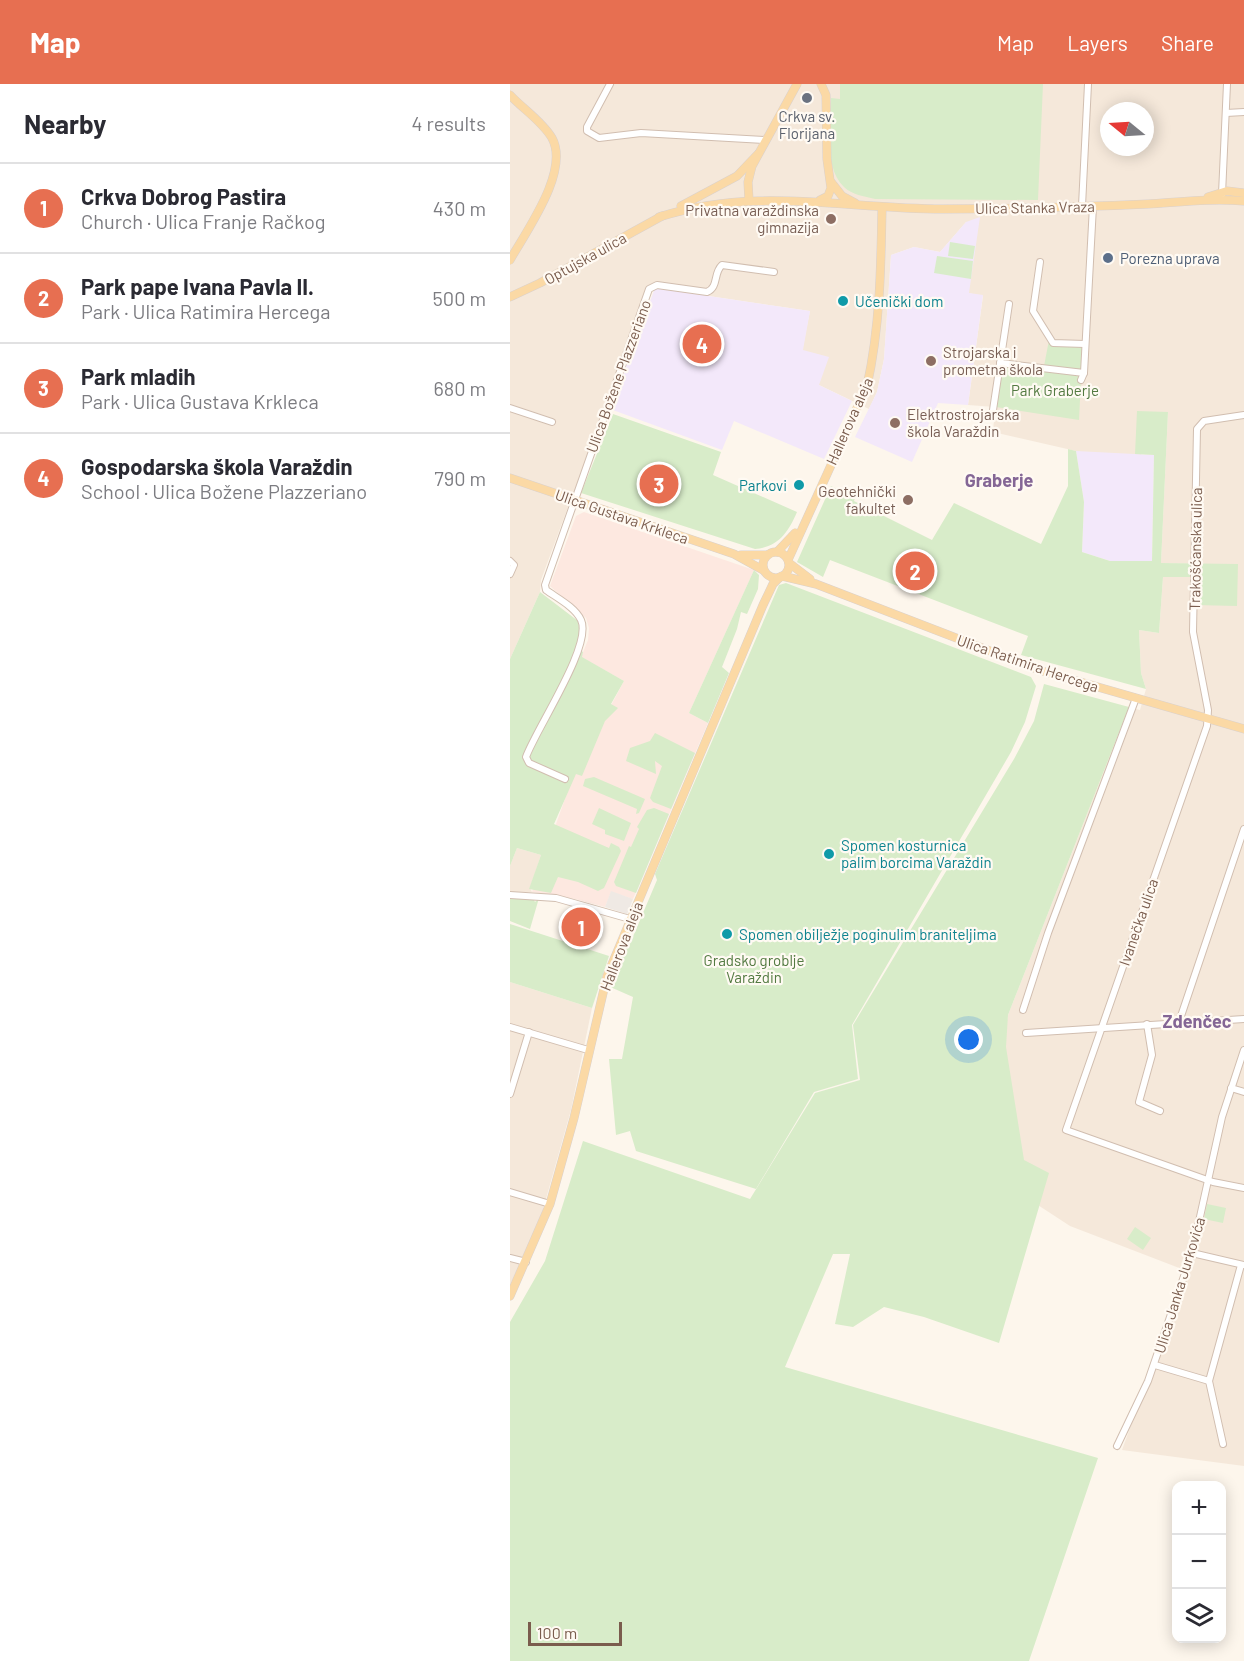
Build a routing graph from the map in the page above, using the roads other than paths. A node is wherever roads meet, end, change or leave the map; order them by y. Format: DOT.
graph roads {
  1 [pos="610,84"];
  2 [pos="797,84"];
  3 [pos="820,84"];
  4 [pos="1088,84"];
  5 [pos="1227,84"];
  6 [pos="510,95"];
  7 [pos="1244,112"];
  8 [pos="1226,113"];
  9 [pos="766,140"];
  10 [pos="758,154"];
  11 [pos="829,178"];
  12 [pos="1244,193"];
  13 [pos="1222,196"];
  14 [pos="750,200"];
  15 [pos="818,201"];
  16 [pos="1244,201"];
  17 [pos="1082,206"];
  18 [pos="1093,206"];
  19 [pos="868,207"];
  20 [pos="882,208"];
  21 [pos="659,217"];
  22 [pos="510,260"];
  23 [pos="1040,262"];
  24 [pos="774,272"];
  25 [pos="511,296"];
  26 [pos="1009,304"];
  27 [pos="1085,344"];
  28 [pos="1000,363"];
  29 [pos="1084,373"];
  30 [pos="1081,380"];
  31 [pos="510,408"];
  32 [pos="993,410"];
  33 [pos="1244,415"];
  34 [pos="552,422"];
  35 [pos="510,478"];
  36 [pos="575,500"];
  37 [pos="803,522"];
  38 [pos="777,552"];
  39 [pos="734,554"];
  40 [pos="767,555"];
  41 [pos="510,561"];
  42 [pos="788,562"];
  43 [pos="765,571"];
  44 [pos="510,574"];
  45 [pos="781,577"];
  46 [pos="816,584"];
  47 [pos="763,605"];
  48 [pos="1136,698"];
  49 [pos="1209,719"];
  50 [pos="1244,729"];
  51 [pos="566,779"];
  52 [pos="1244,829"];
  53 [pos="510,895"];
  54 [pos="630,920"];
  55 [pos="1023,1010"];
  56 [pos="1244,1019"];
  57 [pos="1179,1022"];
  58 [pos="1147,1024"];
  59 [pos="510,1027"];
  60 [pos="1100,1029"];
  61 [pos="529,1032"];
  62 [pos="1026,1034"];
  63 [pos="588,1050"];
  64 [pos="1244,1050"];
  65 [pos="1231,1088"];
  66 [pos="1244,1092"];
  67 [pos="510,1094"];
  68 [pos="1160,1110"];
  69 [pos="1208,1180"];
  70 [pos="1244,1188"];
  71 [pos="510,1192"];
  72 [pos="550,1204"];
  73 [pos="1192,1253"];
  74 [pos="510,1258"];
  75 [pos="526,1262"];
  76 [pos="1242,1265"];
  77 [pos="510,1296"];
  78 [pos="1155,1365"];
  79 [pos="1209,1381"];
  80 [pos="1223,1444"];
  81 [pos="1117,1446"];
  1 -- 9 [label="street"];
  2 -- 9 [label="main road"];
  3 -- 11 [label="main road"];
  4 -- 17 [label="street"];
  5 -- 8 [label="street"];
  6 -- 22 [label="main road"];
  7 -- 8 [label="street"];
  8 -- 13 [label="street"];
  9 -- 10 [label="main road"];
  10 -- 14 [label="main road"];
  10 -- 21 [label="main road, Optujska ulica"];
  11 -- 15 [label="main road"];
  11 -- 19 [label="main road, Ulica Stanka Vraza"];
  12 -- 13 [label="main road, Ulica Stanka Vraza"];
  13 -- 16 [label="main road, Ulica Stanka Vraza"];
  13 -- 18 [label="main road, Ulica Stanka Vraza"];
  14 -- 15 [label="main road, Optujska ulica"];
  14 -- 21 [label="main road, Optujska ulica"];
  15 -- 19 [label="main road, Ulica Stanka Vraza"];
  17 -- 18 [label="main road, Ulica Stanka Vraza"];
  17 -- 20 [label="main road, Ulica Stanka Vraza"];
  18 -- 27 [label="street"];
  19 -- 20 [label="main road, Ulica Stanka Vraza"];
  20 -- 37 [label="main road, Hallerova aleja"];
  21 -- 25 [label="main road, Optujska ulica"];
  23 -- 27 [label="street"];
  24 -- 36 [label="street, Ulica Božene Plazzeriano"];
  26 -- 28 [label="street"];
  27 -- 29 [label="street"];
  28 -- 29 [label="street"];
  28 -- 32 [label="street"];
  29 -- 30 [label="street"];
  31 -- 34 [label="street"];
  33 -- 49 [label="street, Trakošćanska ulica"];
  35 -- 36 [label="main road, Ulica Gustava Krkleca"];
  36 -- 39 [label="main road, Ulica Gustava Krkleca"];
  36 -- 51 [label="street"];
  37 -- 38 [label="main road, Hallerova aleja"];
  37 -- 42 [label="main road, Hallerova aleja"];
  38 -- 40 [label="main road"];
  38 -- 42 [label="main road"];
  39 -- 40 [label="main road, Ulica Gustava Krkleca"];
  39 -- 43 [label="main road, Ulica Gustava Krkleca"];
  40 -- 43 [label="main road"];
  41 -- 44 [label="street"];
  42 -- 45 [label="main road"];
  42 -- 46 [label="main road, Ulica Ratimira Hercega"];
  43 -- 45 [label="main road"];
  43 -- 47 [label="main road, Hallerova aleja"];
  45 -- 46 [label="main road, Ulica Ratimira Hercega"];
  45 -- 47 [label="main road, Hallerova aleja"];
  46 -- 48 [label="main road, Ulica Ratimira Hercega"];
  47 -- 54 [label="main road, Hallerova aleja"];
  48 -- 49 [label="main road, Ulica Ratimira Hercega"];
  48 -- 55 [label="street"];
  49 -- 50 [label="main road, Ulica Ratimira Hercega"];
  49 -- 60 [label="street, Ivanečka ulica"];
  52 -- 57 [label="street"];
  53 -- 54 [label="street"];
  54 -- 63 [label="main road, Hallerova aleja"];
  56 -- 57 [label="street"];
  57 -- 58 [label="street"];
  58 -- 60 [label="street"];
  58 -- 68 [label="street"];
  59 -- 61 [label="street"];
  60 -- 62 [label="street"];
  60 -- 69 [label="street, Ivanečka ulica"];
  61 -- 63 [label="street"];
  61 -- 67 [label="street"];
  63 -- 72 [label="main road, Hallerova aleja"];
  64 -- 65 [label="street, Ulica Janka Jurkovića"];
  65 -- 66 [label="street"];
  65 -- 69 [label="street, Ulica Janka Jurkovića"];
  69 -- 70 [label="street"];
  69 -- 73 [label="street, Ulica Janka Jurkovića"];
  71 -- 72 [label="street"];
  72 -- 75 [label="main road, Hallerova aleja"];
  73 -- 76 [label="street"];
  73 -- 78 [label="street, Ulica Janka Jurkovića"];
  74 -- 75 [label="street"];
  75 -- 77 [label="main road, Hallerova aleja"];
  76 -- 79 [label="street"];
  78 -- 79 [label="street"];
  78 -- 81 [label="street, Ulica Janka Jurkovića"];
  79 -- 80 [label="street"];
}
